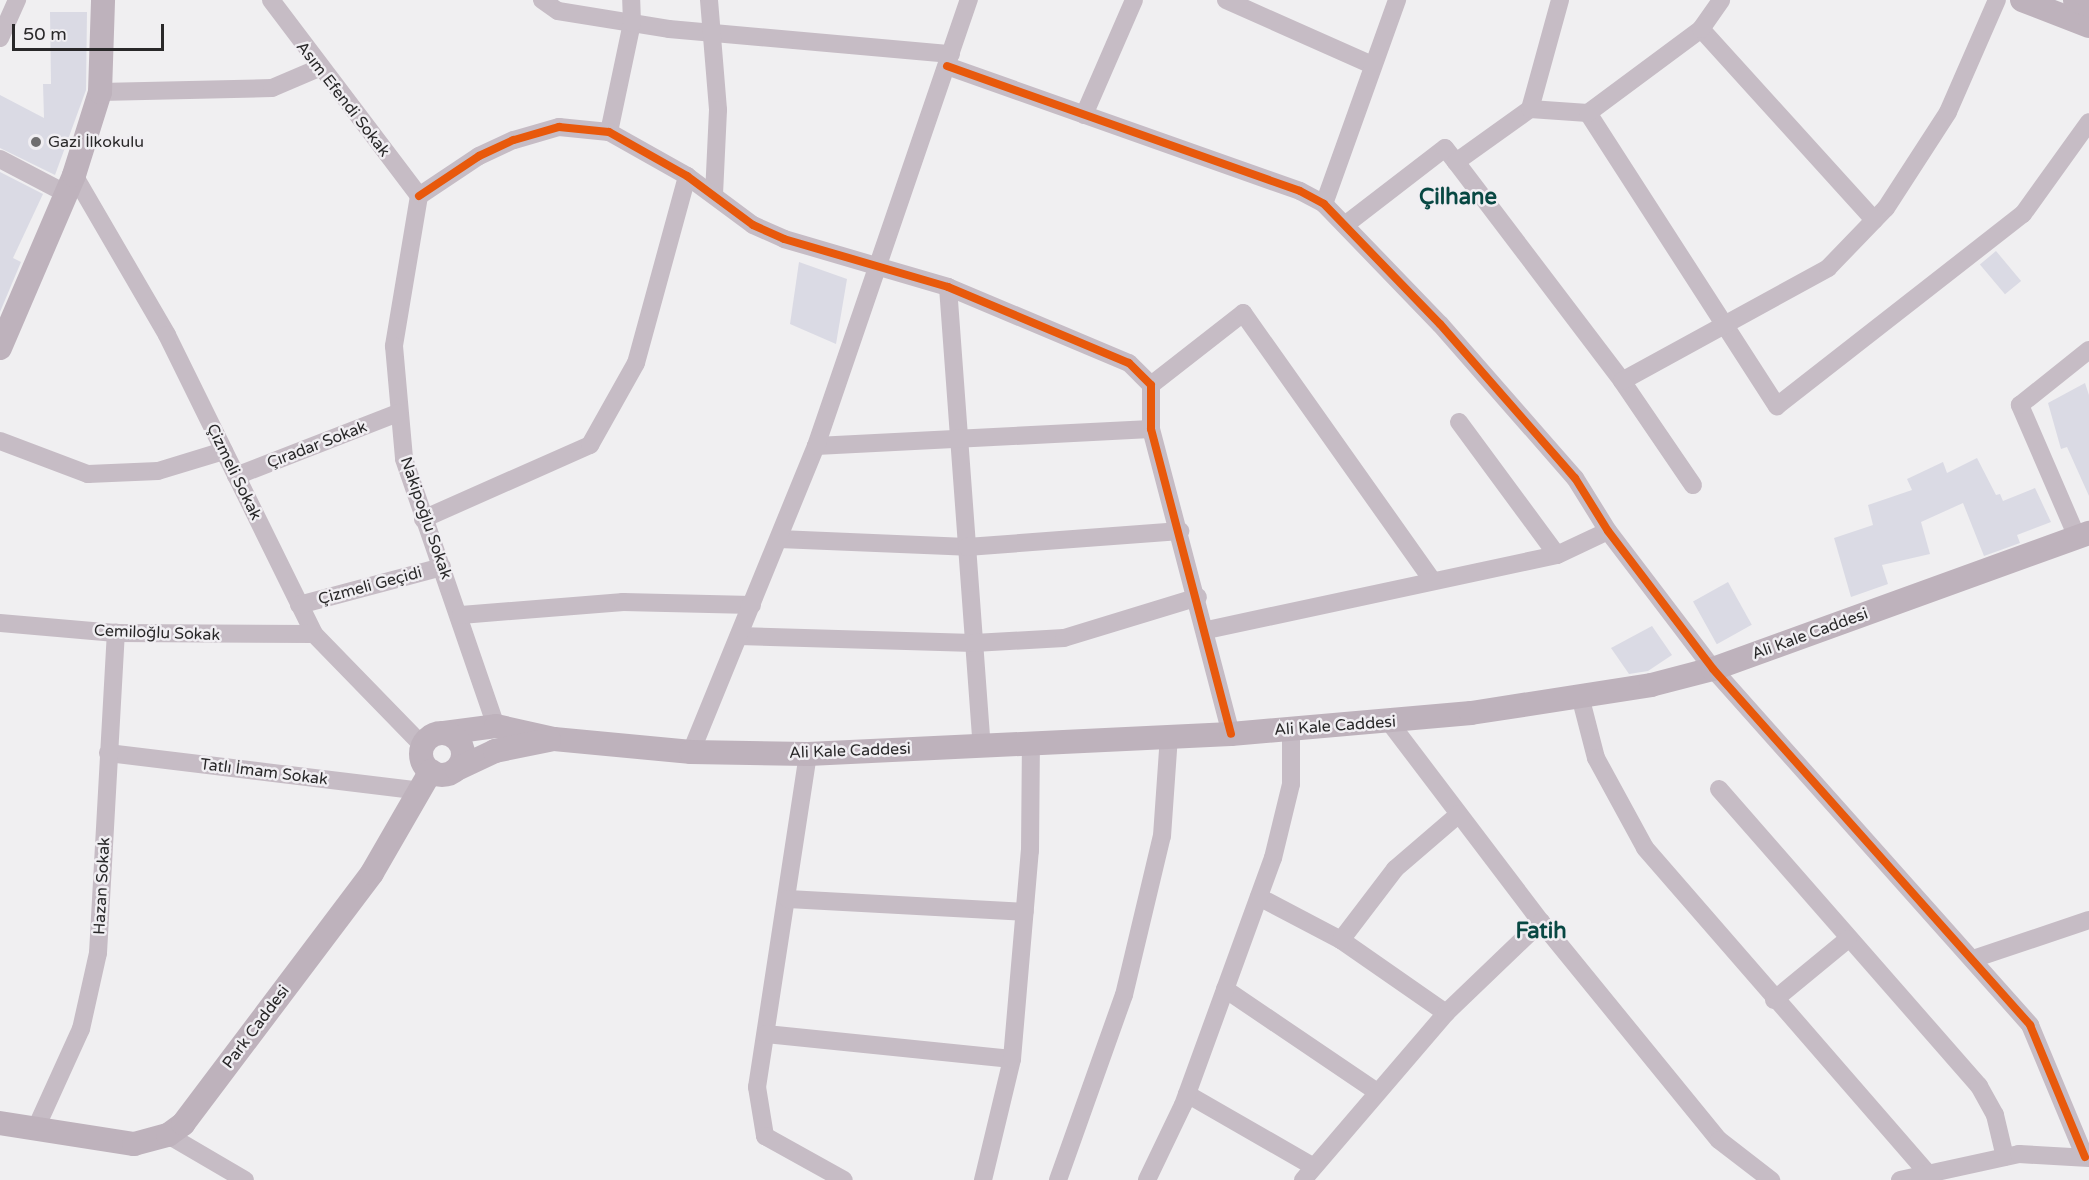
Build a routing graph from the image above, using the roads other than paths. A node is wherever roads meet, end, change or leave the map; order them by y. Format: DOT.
graph roads {
  1 [pos="17,0"];
  2 [pos="103,0"];
  3 [pos="271,0"];
  4 [pos="542,0"];
  5 [pos="631,0"];
  6 [pos="709,0"];
  7 [pos="969,0"];
  8 [pos="1134,0"];
  9 [pos="1226,0"];
  10 [pos="1397,0"];
  11 [pos="1560,0"];
  12 [pos="1721,0"];
  13 [pos="1998,0"];
  14 [pos="2022,0"];
  15 [pos="2075,0"];
  16 [pos="2089,5"];
  17 [pos="632,23"];
  18 [pos="2089,26"];
  19 [pos="1701,29"];
  20 [pos="711,33"];
  21 [pos="0,38"];
  22 [pos="949,60"];
  23 [pos="1372,65"];
  24 [pos="319,68"];
  25 [pos="100,92"];
  26 [pos="1530,110"];
  27 [pos="1588,113"];
  28 [pos="1084,115"];
  29 [pos="2089,122"];
  30 [pos="609,132"];
  31 [pos="0,159"];
  32 [pos="1456,162"];
  33 [pos="687,176"];
  34 [pos="70,184"];
  35 [pos="714,195"];
  36 [pos="419,196"];
  37 [pos="1324,204"];
  38 [pos="1874,220"];
  39 [pos="1345,225"];
  40 [pos="879,266"];
  41 [pos="948,287"];
  42 [pos="1728,324"];
  43 [pos="0,348"];
  44 [pos="2089,350"];
  45 [pos="1622,381"];
  46 [pos="1151,385"];
  47 [pos="398,413"];
  48 [pos="1459,422"];
  49 [pos="1151,429"];
  50 [pos="959,440"];
  51 [pos="0,441"];
  52 [pos="816,446"];
  53 [pos="224,451"];
  54 [pos="236,476"];
  55 [pos="1694,485"];
  56 [pos="423,519"];
  57 [pos="1180,531"];
  58 [pos="1608,531"];
  59 [pos="2083,535"];
  60 [pos="779,539"];
  61 [pos="967,547"];
  62 [pos="1557,555"];
  63 [pos="442,567"];
  64 [pos="1432,580"];
  65 [pos="1198,597"];
  66 [pos="299,605"];
  67 [pos="752,605"];
  68 [pos="461,615"];
  69 [pos="0,623"];
  70 [pos="1207,630"];
  71 [pos="116,633"];
  72 [pos="314,634"];
  73 [pos="739,636"];
  74 [pos="974,643"];
  75 [pos="1713,669"];
  76 [pos="1580,696"];
  77 [pos="1390,723"];
  78 [pos="496,726"];
  79 [pos="1292,728"];
  80 [pos="444,733"];
  81 [pos="1231,734"];
  82 [pos="1169,735"];
  83 [pos="554,739"];
  84 [pos="1031,743"];
  85 [pos="423,746"];
  86 [pos="982,746"];
  87 [pos="691,752"];
  88 [pos="108,753"];
  89 [pos="808,754"];
  90 [pos="457,769"];
  91 [pos="425,781"];
  92 [pos="1719,789"];
  93 [pos="1459,814"];
  94 [pos="1259,897"];
  95 [pos="788,899"];
  96 [pos="1025,912"];
  97 [pos="2089,920"];
  98 [pos="1541,922"];
  99 [pos="1848,939"];
  100 [pos="1341,940"];
  101 [pos="1973,959"];
  102 [pos="1226,989"];
  103 [pos="1774,1000"];
  104 [pos="1446,1013"];
  105 [pos="766,1034"];
  106 [pos="1012,1059"];
  107 [pos="1377,1092"];
  108 [pos="1187,1094"];
  109 [pos="0,1123"];
  110 [pos="36,1128"];
  111 [pos="168,1135"];
  112 [pos="2005,1157"];
  113 [pos="2087,1157"];
  114 [pos="1308,1173"];
  115 [pos="1928,1174"];
  116 [pos="245,1180"];
  117 [pos="844,1180"];
  118 [pos="983,1180"];
  119 [pos="1058,1180"];
  120 [pos="1147,1180"];
  121 [pos="1771,1180"];
  122 [pos="1900,1180"];
  1 -- 21 [label="street"];
  2 -- 25 [label="main road"];
  3 -- 24 [label="street, Asım Efendi Sokak"];
  4 -- 17 [label="street"];
  5 -- 17 [label="street"];
  6 -- 20 [label="street"];
  7 -- 22 [label="street"];
  8 -- 28 [label="street"];
  9 -- 23 [label="street"];
  10 -- 23 [label="street"];
  11 -- 26 [label="street"];
  12 -- 19 [label="street"];
  13 -- 38 [label="street"];
  14 -- 18 [label="main road"];
  15 -- 16 [label="main road"];
  17 -- 20 [label="street"];
  17 -- 30 [label="street"];
  19 -- 27 [label="street"];
  19 -- 38 [label="street"];
  20 -- 22 [label="street"];
  20 -- 35 [label="street"];
  22 -- 28 [label="street"];
  22 -- 40 [label="street"];
  23 -- 37 [label="street"];
  24 -- 25 [label="street"];
  24 -- 36 [label="street, Asım Efendi Sokak"];
  25 -- 34 [label="main road"];
  26 -- 27 [label="street"];
  26 -- 32 [label="street"];
  27 -- 42 [label="street"];
  28 -- 37 [label="street"];
  29 -- 42 [label="street"];
  30 -- 33 [label="street"];
  30 -- 36 [label="street"];
  31 -- 34 [label="street"];
  32 -- 39 [label="street"];
  32 -- 45 [label="street"];
  33 -- 35 [label="street"];
  33 -- 56 [label="street"];
  34 -- 43 [label="main road"];
  34 -- 53 [label="street, Çizmeli Sokak"];
  35 -- 40 [label="street"];
  36 -- 47 [label="street, Nakipoğlu Sokak"];
  37 -- 39 [label="street"];
  38 -- 42 [label="street"];
  39 -- 58 [label="street"];
  40 -- 41 [label="street"];
  40 -- 52 [label="street"];
  41 -- 46 [label="street"];
  41 -- 50 [label="street"];
  42 -- 45 [label="street"];
  44 -- 59 [label="street"];
  45 -- 55 [label="street"];
  46 -- 49 [label="street"];
  46 -- 64 [label="street"];
  47 -- 54 [label="street, Çıradar Sokak"];
  47 -- 56 [label="street, Nakipoğlu Sokak"];
  48 -- 62 [label="street"];
  49 -- 50 [label="street"];
  49 -- 57 [label="street"];
  50 -- 52 [label="street"];
  50 -- 61 [label="street"];
  51 -- 53 [label="street"];
  52 -- 60 [label="street"];
  53 -- 54 [label="street, Çizmeli Sokak"];
  54 -- 66 [label="street, Çizmeli Sokak"];
  56 -- 63 [label="street, Nakipoğlu Sokak"];
  57 -- 61 [label="street"];
  57 -- 65 [label="street"];
  58 -- 62 [label="street"];
  58 -- 75 [label="street"];
  59 -- 75 [label="main road, Ali Kale Caddesi"];
  60 -- 61 [label="street"];
  60 -- 67 [label="street"];
  61 -- 74 [label="street"];
  62 -- 64 [label="street"];
  63 -- 66 [label="street, Çizmeli Geçidi"];
  63 -- 68 [label="street, Nakipoğlu Sokak"];
  64 -- 70 [label="street"];
  65 -- 70 [label="street"];
  65 -- 74 [label="street"];
  66 -- 72 [label="street, Çizmeli Sokak"];
  67 -- 68 [label="street"];
  67 -- 73 [label="street"];
  68 -- 78 [label="street, Nakipoğlu Sokak"];
  69 -- 71 [label="street, Cemiloğlu Sokak"];
  70 -- 81 [label="street"];
  71 -- 72 [label="street, Cemiloğlu Sokak"];
  71 -- 88 [label="street, Hazan Sokak"];
  72 -- 85 [label="street, Çizmeli Sokak"];
  73 -- 74 [label="street"];
  73 -- 87 [label="street"];
  74 -- 86 [label="street"];
  75 -- 76 [label="main road, Ali Kale Caddesi"];
  75 -- 101 [label="street"];
  76 -- 77 [label="main road, Ali Kale Caddesi"];
  76 -- 103 [label="street"];
  77 -- 79 [label="main road, Ali Kale Caddesi"];
  77 -- 93 [label="street"];
  78 -- 80 [label="main road, Ali Kale Caddesi"];
  78 -- 83 [label="main road, Ali Kale Caddesi"];
  79 -- 81 [label="main road, Ali Kale Caddesi"];
  79 -- 94 [label="street"];
  80 -- 85 [label="main road"];
  80 -- 90 [label="main road"];
  81 -- 82 [label="main road, Ali Kale Caddesi"];
  82 -- 84 [label="main road, Ali Kale Caddesi"];
  82 -- 119 [label="street"];
  83 -- 87 [label="main road, Ali Kale Caddesi"];
  83 -- 90 [label="main road, Ali Kale Caddesi"];
  84 -- 86 [label="main road, Ali Kale Caddesi"];
  84 -- 96 [label="street"];
  85 -- 91 [label="main road"];
  86 -- 89 [label="main road, Ali Kale Caddesi"];
  87 -- 89 [label="main road, Ali Kale Caddesi"];
  88 -- 91 [label="street, Tatlı İmam Sokak"];
  88 -- 110 [label="street, Hazan Sokak"];
  89 -- 95 [label="street"];
  90 -- 91 [label="main road"];
  91 -- 111 [label="main road, Park Caddesi"];
  92 -- 99 [label="street"];
  93 -- 98 [label="street"];
  93 -- 100 [label="street"];
  94 -- 100 [label="street"];
  94 -- 102 [label="street"];
  95 -- 96 [label="street"];
  95 -- 105 [label="street"];
  96 -- 106 [label="street"];
  97 -- 101 [label="street"];
  98 -- 104 [label="street"];
  98 -- 121 [label="street"];
  99 -- 103 [label="street"];
  99 -- 112 [label="street"];
  100 -- 104 [label="street"];
  101 -- 113 [label="street"];
  102 -- 107 [label="street"];
  102 -- 108 [label="street"];
  103 -- 115 [label="street"];
  104 -- 107 [label="street"];
  105 -- 106 [label="street"];
  105 -- 117 [label="street"];
  106 -- 118 [label="street"];
  107 -- 114 [label="street"];
  108 -- 114 [label="street"];
  108 -- 120 [label="street"];
  109 -- 110 [label="main road, Park Caddesi"];
  110 -- 111 [label="main road, Park Caddesi"];
  111 -- 116 [label="street"];
  112 -- 113 [label="street"];
  112 -- 115 [label="street"];
  115 -- 122 [label="street"];
}
